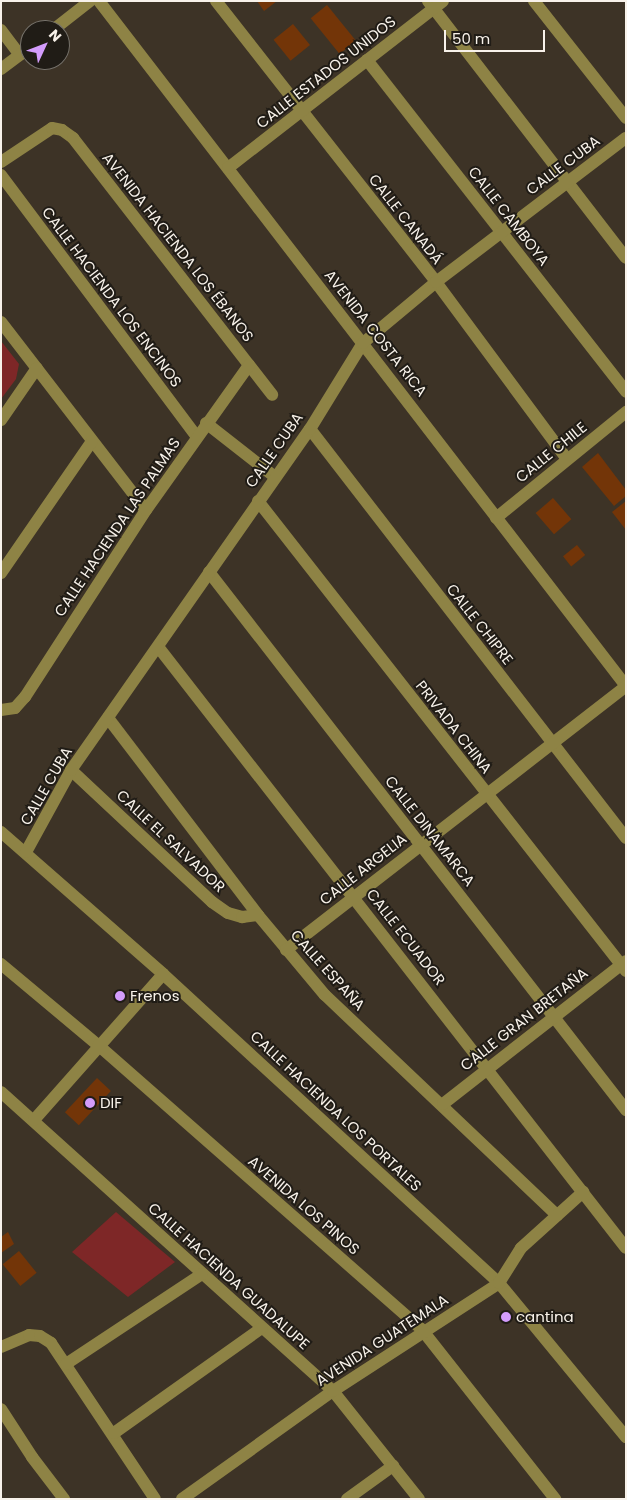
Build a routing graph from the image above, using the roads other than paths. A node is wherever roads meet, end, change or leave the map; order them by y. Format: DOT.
graph roads {
  1 [pos="90,1"];
  2 [pos="100,1"];
  3 [pos="216,1"];
  4 [pos="534,1"];
  5 [pos="435,4"];
  6 [pos="66,20"];
  7 [pos="1,30"];
  8 [pos="20,47"];
  9 [pos="20,55"];
  10 [pos="367,60"];
  11 [pos="1,69"];
  12 [pos="301,112"];
  13 [pos="626,118"];
  14 [pos="626,138"];
  15 [pos="1,162"];
  16 [pos="228,168"];
  17 [pos="1,176"];
  18 [pos="569,181"];
  19 [pos="501,232"];
  20 [pos="626,258"];
  21 [pos="436,282"];
  22 [pos="1,322"];
  23 [pos="363,343"];
  24 [pos="249,365"];
  25 [pos="37,368"];
  26 [pos="626,392"];
  27 [pos="272,395"];
  28 [pos="626,412"];
  29 [pos="1,420"];
  30 [pos="206,423"];
  31 [pos="310,428"];
  32 [pos="197,437"];
  33 [pos="92,441"];
  34 [pos="567,459"];
  35 [pos="275,477"];
  36 [pos="258,501"];
  37 [pos="146,510"];
  38 [pos="496,518"];
  39 [pos="209,572"];
  40 [pos="1,573"];
  41 [pos="159,648"];
  42 [pos="626,686"];
  43 [pos="1,710"];
  44 [pos="108,718"];
  45 [pos="551,743"];
  46 [pos="71,770"];
  47 [pos="486,794"];
  48 [pos="1,832"];
  49 [pos="626,838"];
  50 [pos="420,845"];
  51 [pos="26,852"];
  52 [pos="354,897"];
  53 [pos="258,915"];
  54 [pos="286,950"];
  55 [pos="1,964"];
  56 [pos="624,966"];
  57 [pos="163,974"];
  58 [pos="552,1016"];
  59 [pos="98,1045"];
  60 [pos="488,1068"];
  61 [pos="1,1092"];
  62 [pos="443,1104"];
  63 [pos="626,1110"];
  64 [pos="34,1120"];
  65 [pos="583,1192"];
  66 [pos="557,1215"];
  67 [pos="624,1240"];
  68 [pos="202,1274"];
  69 [pos="499,1283"];
  70 [pos="262,1328"];
  71 [pos="423,1331"];
  72 [pos="1,1347"];
  73 [pos="66,1364"];
  74 [pos="333,1391"];
  75 [pos="1,1409"];
  76 [pos="114,1433"];
  77 [pos="626,1437"];
  78 [pos="393,1466"];
  79 [pos="64,1499"];
  80 [pos="155,1499"];
  81 [pos="182,1499"];
  82 [pos="347,1499"];
  83 [pos="419,1499"];
  84 [pos="555,1499"];
  1 -- 6 [label="street"];
  2 -- 16 [label="street, AVENIDA COSTA RICA"];
  3 -- 12 [label="street, CALLE CANADÁ"];
  4 -- 13 [label="street"];
  5 -- 10 [label="street, CALLE ESTADOS UNIDOS"];
  5 -- 18 [label="street"];
  7 -- 8 [label="street"];
  9 -- 11 [label="street"];
  10 -- 12 [label="street, CALLE ESTADOS UNIDOS"];
  10 -- 19 [label="street, CALLE CAMBOYA"];
  12 -- 16 [label="street, CALLE ESTADOS UNIDOS"];
  12 -- 21 [label="street, CALLE CANADÁ"];
  14 -- 18 [label="street, CALLE CUBA"];
  15 -- 24 [label="street, AVENIDA HACIENDA LOS ÉBANOS"];
  16 -- 23 [label="street, AVENIDA COSTA RICA"];
  17 -- 32 [label="street, CALLE HACIENDA LOS ENCINOS"];
  18 -- 19 [label="street, CALLE CUBA"];
  18 -- 20 [label="street"];
  19 -- 21 [label="street, CALLE CUBA"];
  19 -- 26 [label="street, CALLE CAMBOYA"];
  21 -- 23 [label="street, CALLE CUBA"];
  21 -- 34 [label="street, CALLE CANADÁ"];
  22 -- 25 [label="street"];
  23 -- 31 [label="street, CALLE CUBA"];
  23 -- 38 [label="street, AVENIDA COSTA RICA"];
  24 -- 27 [label="street, AVENIDA HACIENDA LOS ÉBANOS"];
  24 -- 30 [label="street, CALLE HACIENDA LAS PALMAS"];
  25 -- 29 [label="street"];
  25 -- 33 [label="street"];
  28 -- 34 [label="street, CALLE CHILE"];
  30 -- 32 [label="street, CALLE HACIENDA LAS PALMAS"];
  30 -- 35 [label="street"];
  31 -- 35 [label="street, CALLE CUBA"];
  31 -- 45 [label="street, CALLE CHIPRE"];
  32 -- 37 [label="street, CALLE HACIENDA LAS PALMAS"];
  33 -- 37 [label="street"];
  33 -- 40 [label="street"];
  34 -- 38 [label="street, CALLE CHILE"];
  35 -- 36 [label="street, CALLE CUBA"];
  36 -- 39 [label="street, CALLE CUBA"];
  36 -- 47 [label="street, PRIVADA CHINA"];
  37 -- 43 [label="street, CALLE HACIENDA LAS PALMAS"];
  38 -- 42 [label="street, AVENIDA COSTA RICA"];
  39 -- 41 [label="street, CALLE CUBA"];
  39 -- 50 [label="street, CALLE DINAMARCA"];
  41 -- 44 [label="street, CALLE CUBA"];
  41 -- 52 [label="street, CALLE ECUADOR"];
  42 -- 45 [label="street, CALLE ARGELIA"];
  44 -- 46 [label="street, CALLE CUBA"];
  44 -- 53 [label="street, CALLE ESPAÑA"];
  45 -- 47 [label="street, CALLE ARGELIA"];
  45 -- 49 [label="street, CALLE CHIPRE"];
  46 -- 51 [label="street, CALLE CUBA"];
  46 -- 53 [label="street, CALLE EL SALVADOR"];
  47 -- 50 [label="street, CALLE ARGELIA"];
  47 -- 56 [label="street, PRIVADA CHINA"];
  48 -- 51 [label="street, CALLE HACIENDA LOS PORTALES"];
  50 -- 52 [label="street, CALLE ARGELIA"];
  50 -- 58 [label="street, CALLE DINAMARCA"];
  51 -- 57 [label="street, CALLE HACIENDA LOS PORTALES"];
  52 -- 54 [label="street, CALLE ARGELIA"];
  52 -- 60 [label="street, CALLE ECUADOR"];
  53 -- 54 [label="street, CALLE ESPAÑA"];
  54 -- 62 [label="street, CALLE ESPAÑA"];
  55 -- 59 [label="street, AVENIDA LOS PINOS"];
  56 -- 58 [label="street, CALLE GRAN BRETAÑA"];
  57 -- 59 [label="street"];
  57 -- 69 [label="street, CALLE HACIENDA LOS PORTALES"];
  58 -- 60 [label="street, CALLE GRAN BRETAÑA"];
  58 -- 63 [label="street, CALLE DINAMARCA"];
  59 -- 64 [label="street"];
  59 -- 71 [label="street, AVENIDA LOS PINOS"];
  60 -- 62 [label="street, CALLE GRAN BRETAÑA"];
  60 -- 65 [label="street, CALLE ECUADOR"];
  61 -- 64 [label="street, CALLE HACIENDA GUADALUPE"];
  62 -- 66 [label="street, CALLE ESPAÑA"];
  64 -- 68 [label="street, CALLE HACIENDA GUADALUPE"];
  65 -- 66 [label="street, AVENIDA GUATEMALA"];
  65 -- 67 [label="street, CALLE ECUADOR"];
  66 -- 69 [label="street, AVENIDA GUATEMALA"];
  68 -- 70 [label="street, CALLE HACIENDA GUADALUPE"];
  68 -- 73 [label="street"];
  69 -- 71 [label="street, AVENIDA GUATEMALA"];
  69 -- 77 [label="street, CALLE HACIENDA LOS PORTALES"];
  70 -- 74 [label="street, CALLE HACIENDA GUADALUPE"];
  70 -- 76 [label="street"];
  71 -- 74 [label="street, AVENIDA GUATEMALA"];
  71 -- 84 [label="street, AVENIDA LOS PINOS"];
  72 -- 73 [label="street"];
  73 -- 76 [label="street"];
  74 -- 78 [label="street, CALLE HACIENDA GUADALUPE"];
  74 -- 81 [label="street, AVENIDA GUATEMALA"];
  75 -- 79 [label="street"];
  76 -- 80 [label="street"];
  78 -- 82 [label="street"];
  78 -- 83 [label="street, CALLE HACIENDA GUADALUPE"];
}
